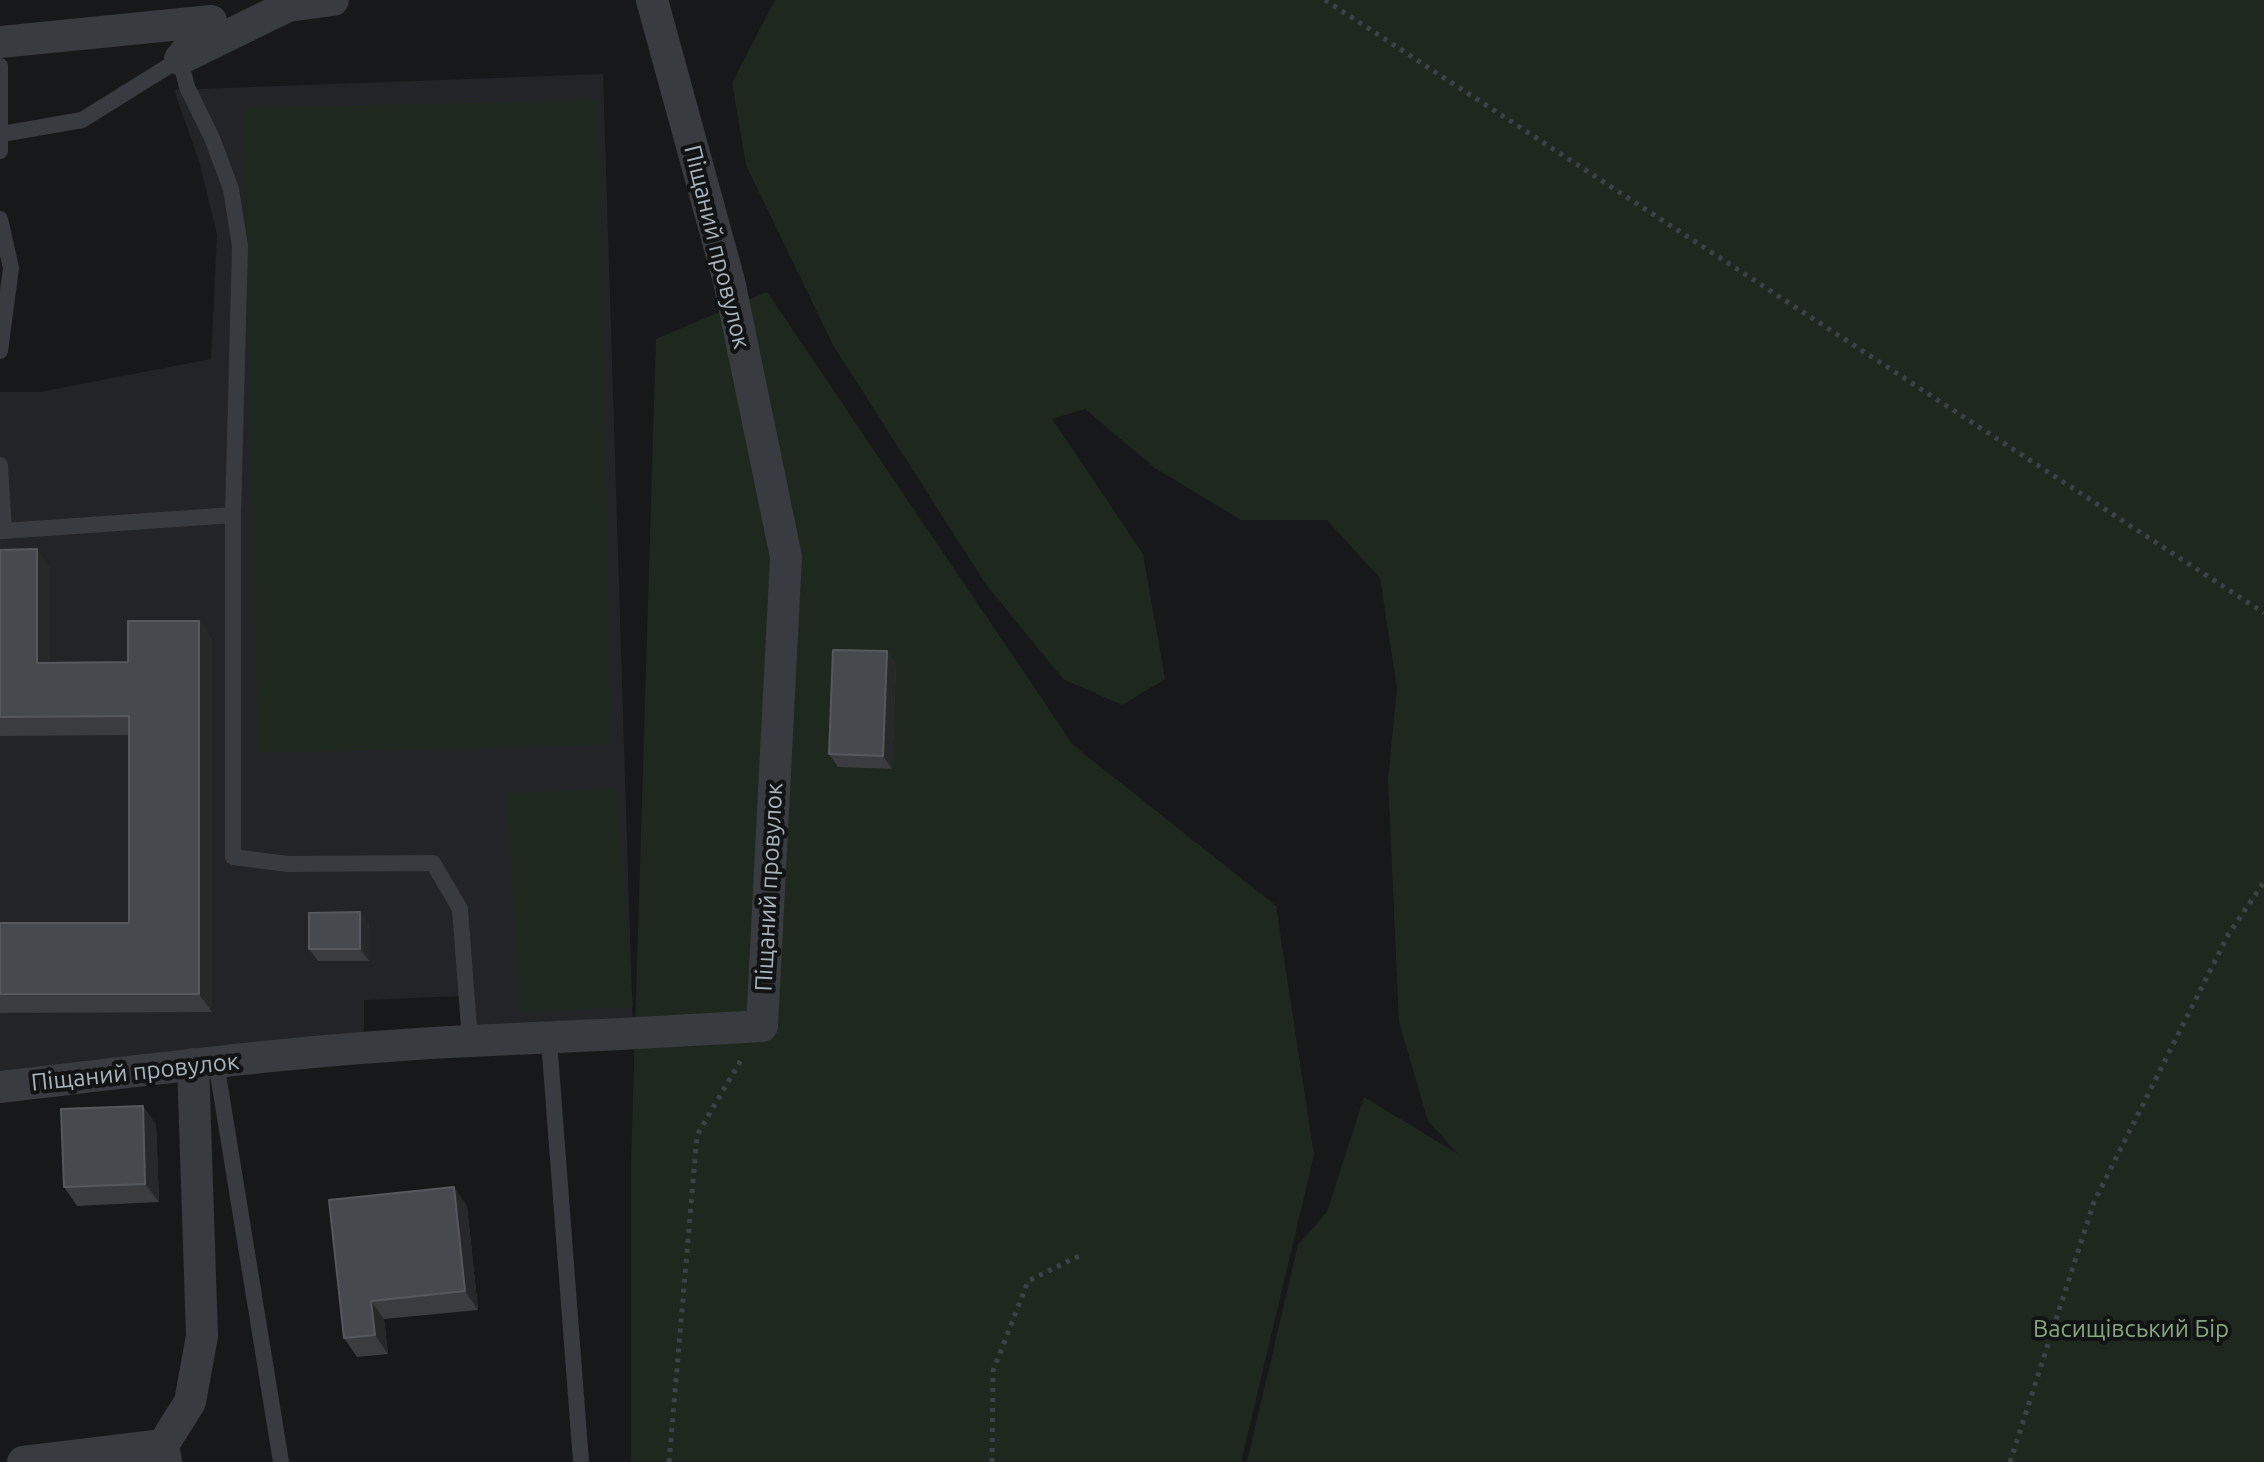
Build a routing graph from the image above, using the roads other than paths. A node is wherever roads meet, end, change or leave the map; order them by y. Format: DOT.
graph roads {
  1 [pos="333,0"];
  2 [pos="652,0"];
  3 [pos="287,3"];
  4 [pos="208,11"];
  5 [pos="0,42"];
  6 [pos="180,59"];
  7 [pos="0,66"];
  8 [pos="1,143"];
  9 [pos="0,219"];
  10 [pos="0,351"];
  11 [pos="0,465"];
  12 [pos="233,515"];
  13 [pos="2,531"];
  14 [pos="549,1040"];
  15 [pos="470,1041"];
  16 [pos="204,1063"];
  17 [pos="0,1087"];
  18 [pos="164,1454"];
  19 [pos="23,1462"];
  20 [pos="281,1462"];
  21 [pos="581,1462"];
  1 -- 3 [label="street"];
  2 -- 14 [label="street, Піщаний провулок"];
  3 -- 6 [label="street"];
  4 -- 5 [label="street"];
  4 -- 6 [label="street"];
  6 -- 8 [label="lane"];
  6 -- 12 [label="lane"];
  7 -- 8 [label="lane"];
  9 -- 10 [label="lane"];
  11 -- 13 [label="lane"];
  12 -- 13 [label="lane"];
  12 -- 15 [label="lane"];
  14 -- 15 [label="street, Піщаний провулок"];
  14 -- 21 [label="lane"];
  15 -- 16 [label="street, Піщаний провулок"];
  16 -- 17 [label="street, Піщаний провулок"];
  16 -- 18 [label="street"];
  16 -- 20 [label="lane"];
  18 -- 19 [label="street"];
}
